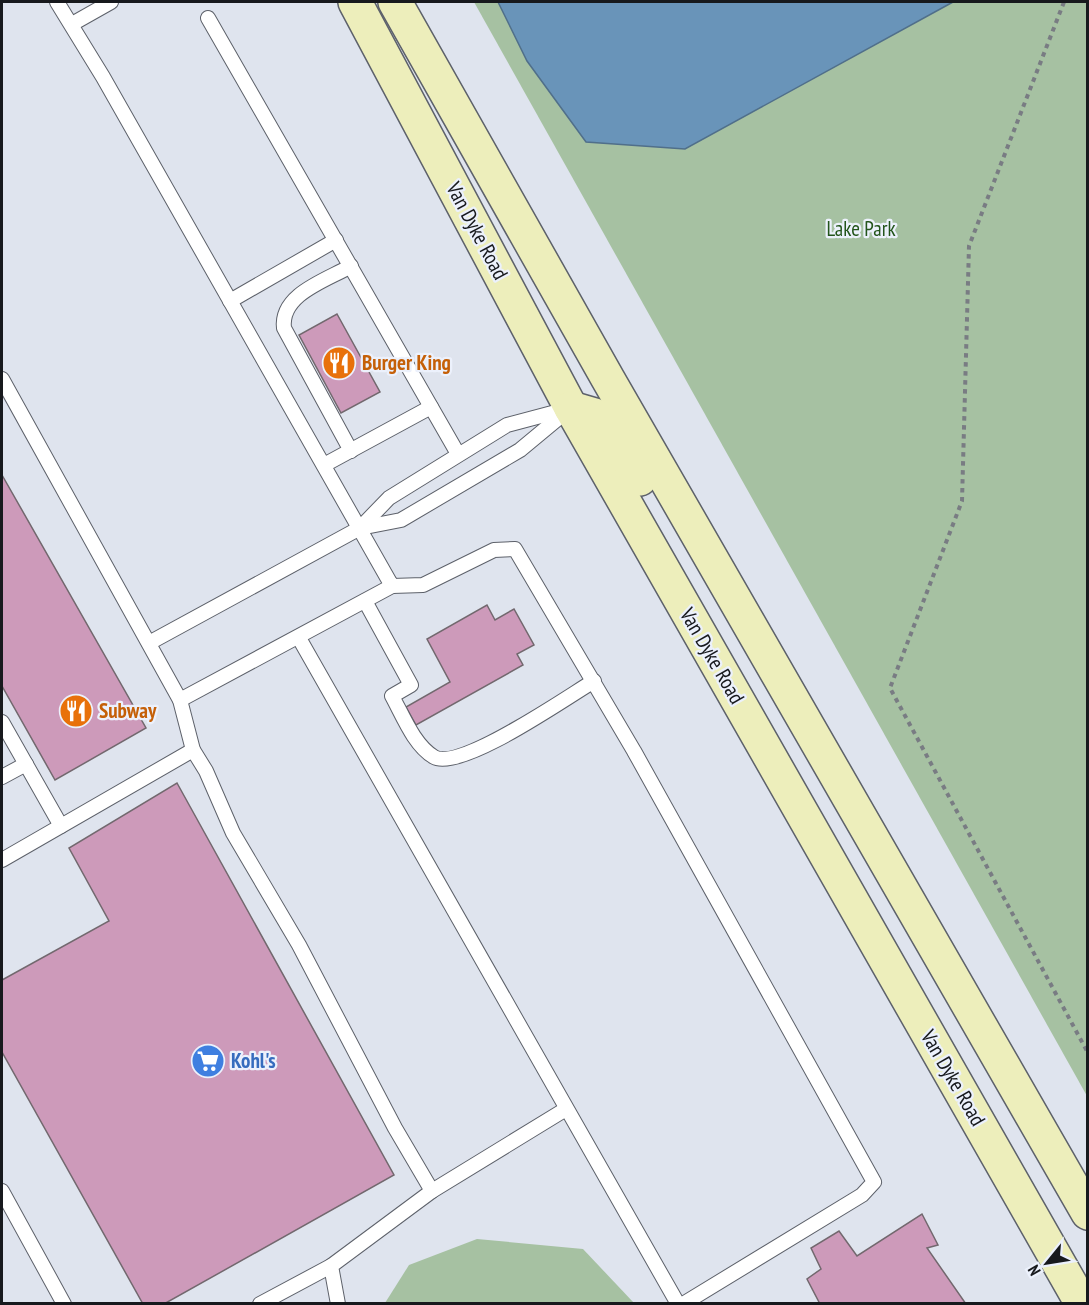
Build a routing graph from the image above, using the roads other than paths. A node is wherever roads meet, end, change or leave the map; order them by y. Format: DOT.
graph roads {
  1 [pos="57,2"];
  2 [pos="111,2"];
  3 [pos="355,2"];
  4 [pos="395,2"];
  5 [pos="208,18"];
  6 [pos="72,24"];
  7 [pos="336,240"];
  8 [pos="351,266"];
  9 [pos="230,301"];
  10 [pos="2,379"];
  11 [pos="431,406"];
  12 [pos="571,408"];
  13 [pos="351,451"];
  14 [pos="458,454"];
  15 [pos="324,465"];
  16 [pos="360,528"];
  17 [pos="392,586"];
  18 [pos="364,601"];
  19 [pos="298,638"];
  20 [pos="149,643"];
  21 [pos="594,681"];
  22 [pos="180,700"];
  23 [pos="2,722"];
  24 [pos="193,750"];
  25 [pos="26,764"];
  26 [pos="2,777"];
  27 [pos="61,826"];
  28 [pos="2,860"];
  29 [pos="890,866"];
  30 [pos="566,1109"];
  31 [pos="2,1191"];
  32 [pos="432,1191"];
  33 [pos="1088,1213"];
  34 [pos="331,1266"];
  35 [pos="64,1304"];
  36 [pos="260,1304"];
  37 [pos="338,1304"];
  38 [pos="678,1304"];
  39 [pos="683,1304"];
  40 [pos="1082,1304"];
  1 -- 6 [label="lane"];
  2 -- 6 [label="lane"];
  3 -- 12 [label="main road, Van Dyke Road"];
  4 -- 29 [label="main road, Van Dyke Road"];
  5 -- 7 [label="lane"];
  6 -- 9 [label="lane"];
  7 -- 8 [label="lane"];
  7 -- 9 [label="lane"];
  8 -- 11 [label="lane"];
  8 -- 13 [label="lane"];
  9 -- 15 [label="lane"];
  10 -- 20 [label="lane"];
  11 -- 13 [label="lane"];
  11 -- 14 [label="lane"];
  12 -- 14 [label="lane"];
  12 -- 16 [label="lane"];
  12 -- 29 [label="main road"];
  12 -- 40 [label="main road, Van Dyke Road"];
  13 -- 15 [label="lane"];
  14 -- 16 [label="lane"];
  15 -- 16 [label="lane"];
  16 -- 17 [label="lane"];
  16 -- 20 [label="lane"];
  17 -- 18 [label="lane"];
  17 -- 21 [label="lane"];
  18 -- 19 [label="lane"];
  18 -- 21 [label="lane"];
  19 -- 22 [label="lane"];
  19 -- 30 [label="lane"];
  20 -- 22 [label="lane"];
  21 -- 39 [label="lane"];
  22 -- 24 [label="lane"];
  23 -- 25 [label="lane"];
  24 -- 27 [label="lane"];
  24 -- 32 [label="lane"];
  25 -- 26 [label="lane"];
  25 -- 27 [label="lane"];
  27 -- 28 [label="lane"];
  29 -- 33 [label="main road, Van Dyke Road"];
  30 -- 32 [label="lane"];
  30 -- 38 [label="lane"];
  31 -- 35 [label="lane"];
  32 -- 34 [label="lane"];
  34 -- 36 [label="lane"];
  34 -- 37 [label="lane"];
}
